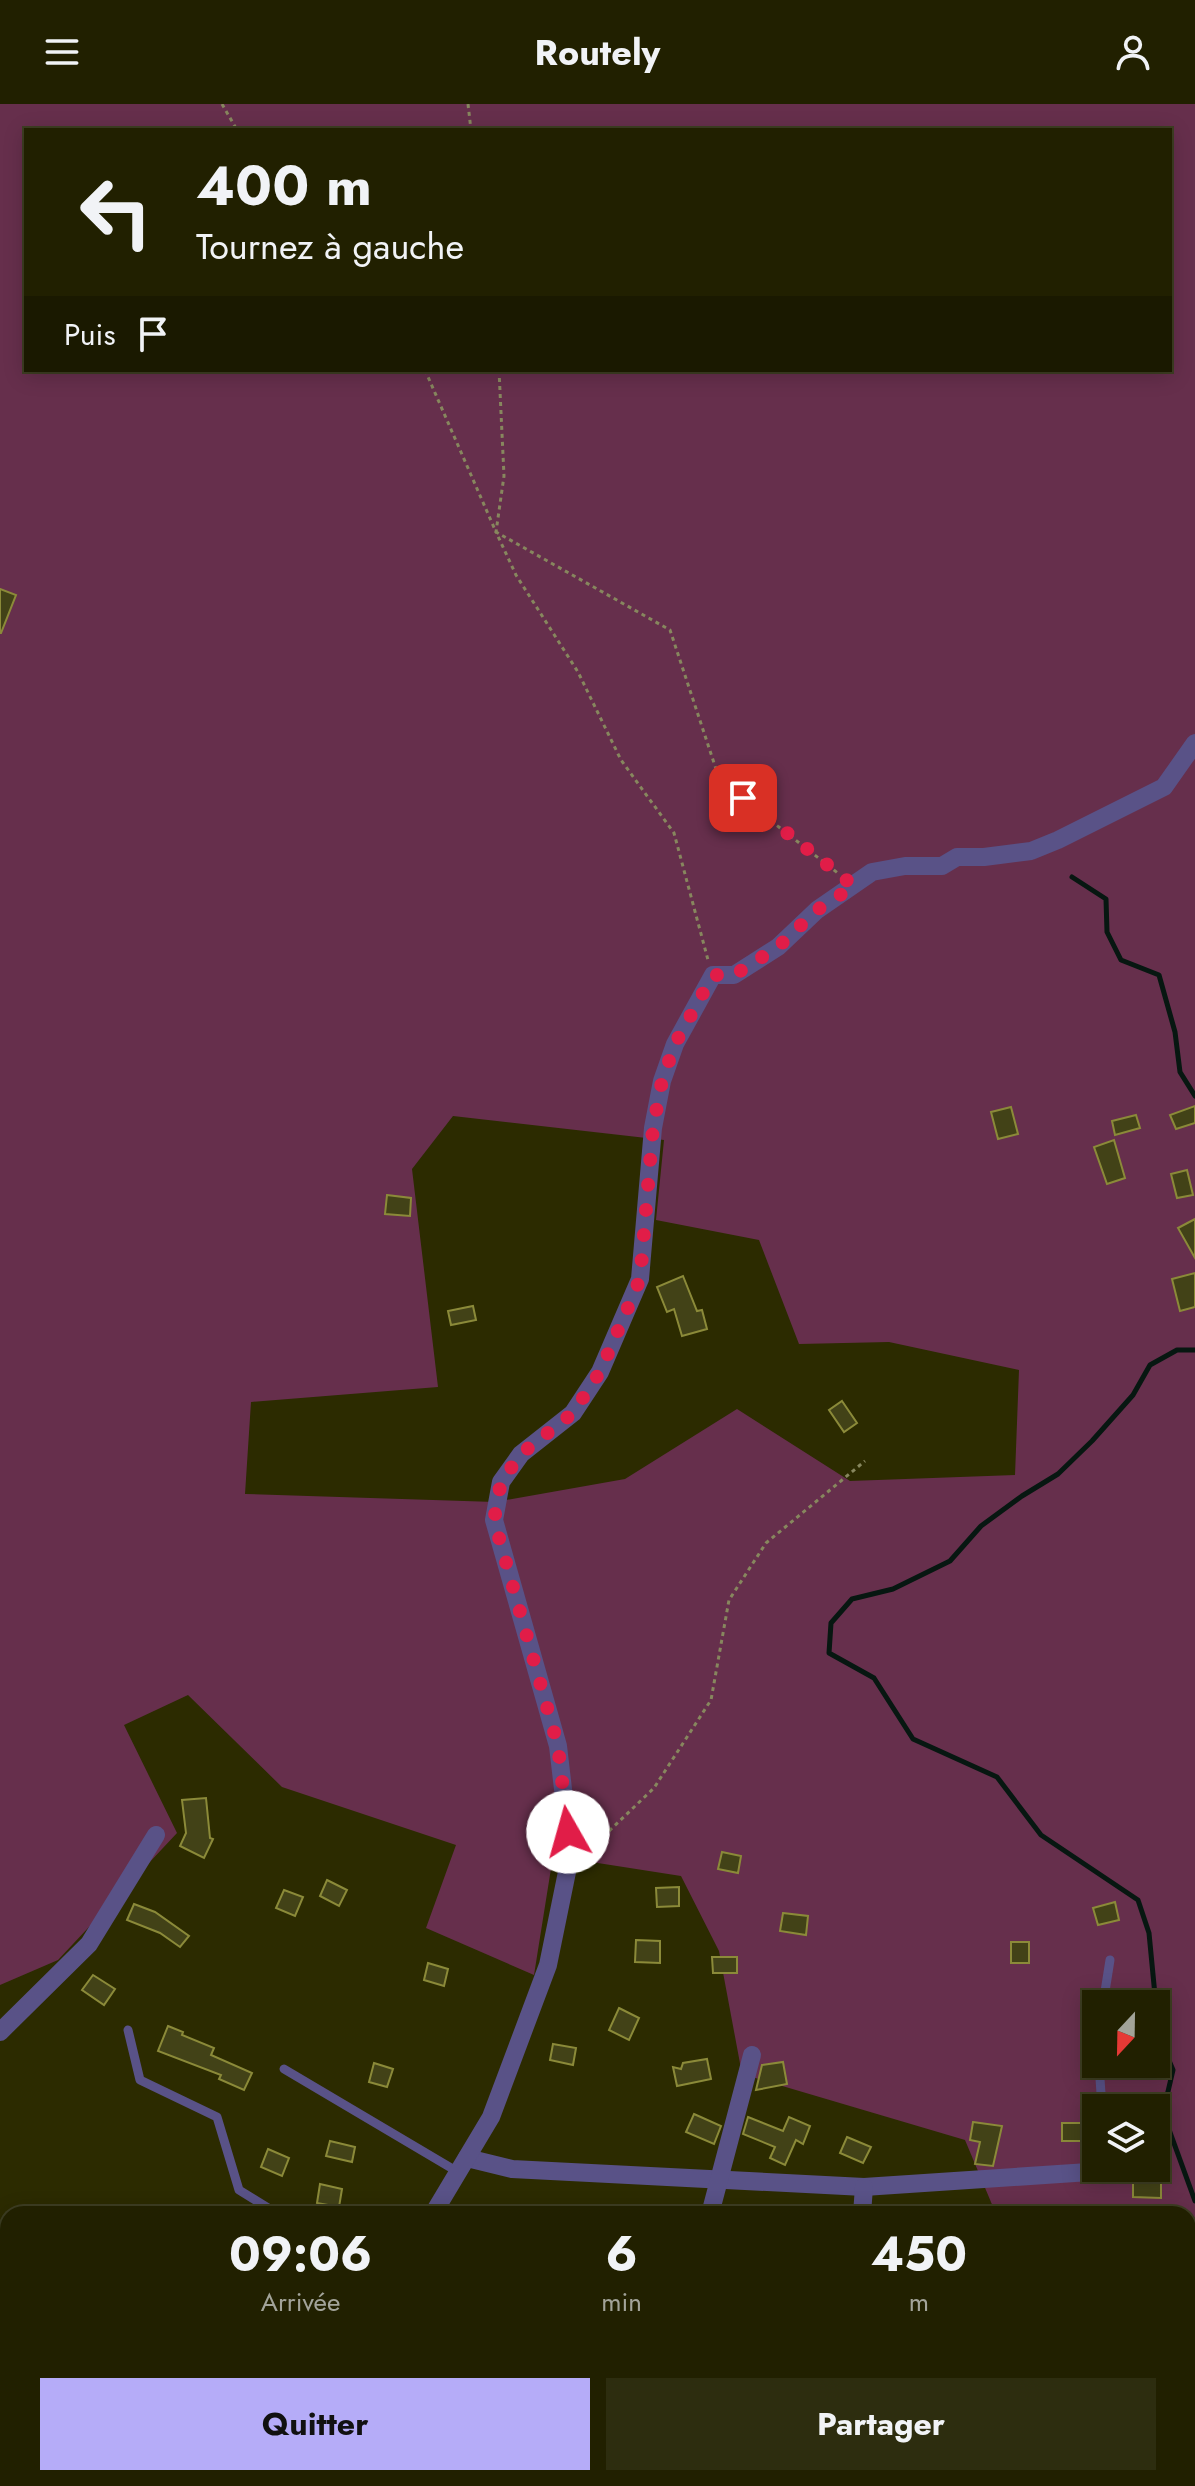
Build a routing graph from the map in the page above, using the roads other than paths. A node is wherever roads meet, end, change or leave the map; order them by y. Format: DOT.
graph roads {
  1 [pos="1195,743"];
  2 [pos="156,1835"];
  3 [pos="1110,1960"];
  4 [pos="1105,1990"];
  5 [pos="128,2030"];
  6 [pos="0,2032"];
  7 [pos="752,2055"];
  8 [pos="284,2069"];
  9 [pos="463,2165"];
  10 [pos="1082,2172"];
  11 [pos="721,2178"];
  12 [pos="864,2187"];
  13 [pos="265,2206"];
  14 [pos="438,2206"];
  15 [pos="712,2206"];
  16 [pos="863,2206"];
  1 -- 9 [label="street"];
  2 -- 6 [label="street"];
  3 -- 4 [label="lane"];
  5 -- 13 [label="lane"];
  7 -- 11 [label="street"];
  8 -- 9 [label="lane"];
  9 -- 11 [label="street"];
  9 -- 14 [label="street"];
  10 -- 12 [label="street"];
  11 -- 12 [label="street"];
  11 -- 15 [label="street"];
  12 -- 16 [label="street"];
}
